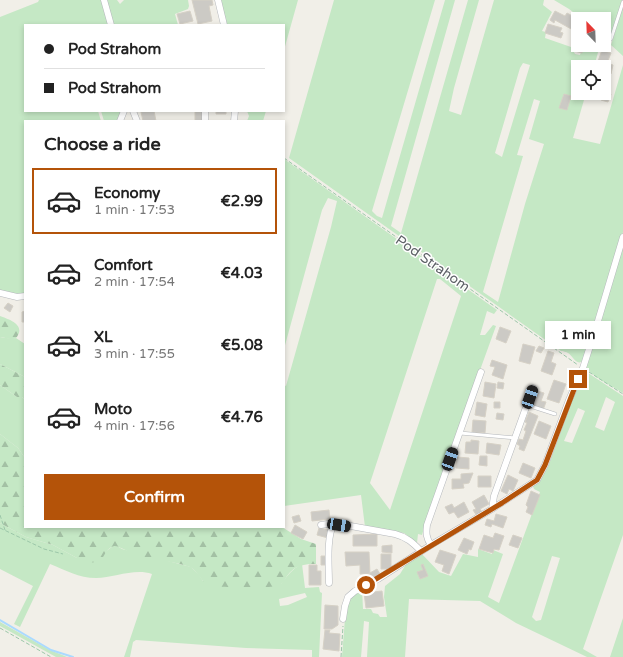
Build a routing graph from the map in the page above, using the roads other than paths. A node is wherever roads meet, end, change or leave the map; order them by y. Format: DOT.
graph roads {
  1 [pos="104,0"];
  2 [pos="218,0"];
  3 [pos="623,2"];
  4 [pos="111,24"];
  5 [pos="224,24"];
  6 [pos="611,39"];
  7 [pos="623,237"];
  8 [pos="0,293"];
  9 [pos="24,296"];
  10 [pos="481,372"];
  11 [pos="533,388"];
  12 [pos="527,405"];
  13 [pos="555,414"];
  14 [pos="460,433"];
  15 [pos="515,438"];
  16 [pos="492,509"];
  17 [pos="334,523"];
  18 [pos="321,525"];
  19 [pos="431,545"];
  20 [pos="421,551"];
  21 [pos="329,583"];
  22 [pos="343,619"];
  1 -- 4 [label="street"];
  2 -- 5 [label="street"];
  3 -- 6 [label="lane"];
  7 -- 16 [label="street"];
  8 -- 9 [label="street"];
  10 -- 14 [label="street"];
  11 -- 12 [label="street"];
  12 -- 13 [label="lane"];
  12 -- 15 [label="street"];
  14 -- 15 [label="lane"];
  14 -- 19 [label="street"];
  15 -- 16 [label="street"];
  16 -- 19 [label="street"];
  17 -- 18 [label="street"];
  17 -- 20 [label="street"];
  17 -- 21 [label="street"];
  19 -- 20 [label="street"];
  20 -- 22 [label="street"];
}
